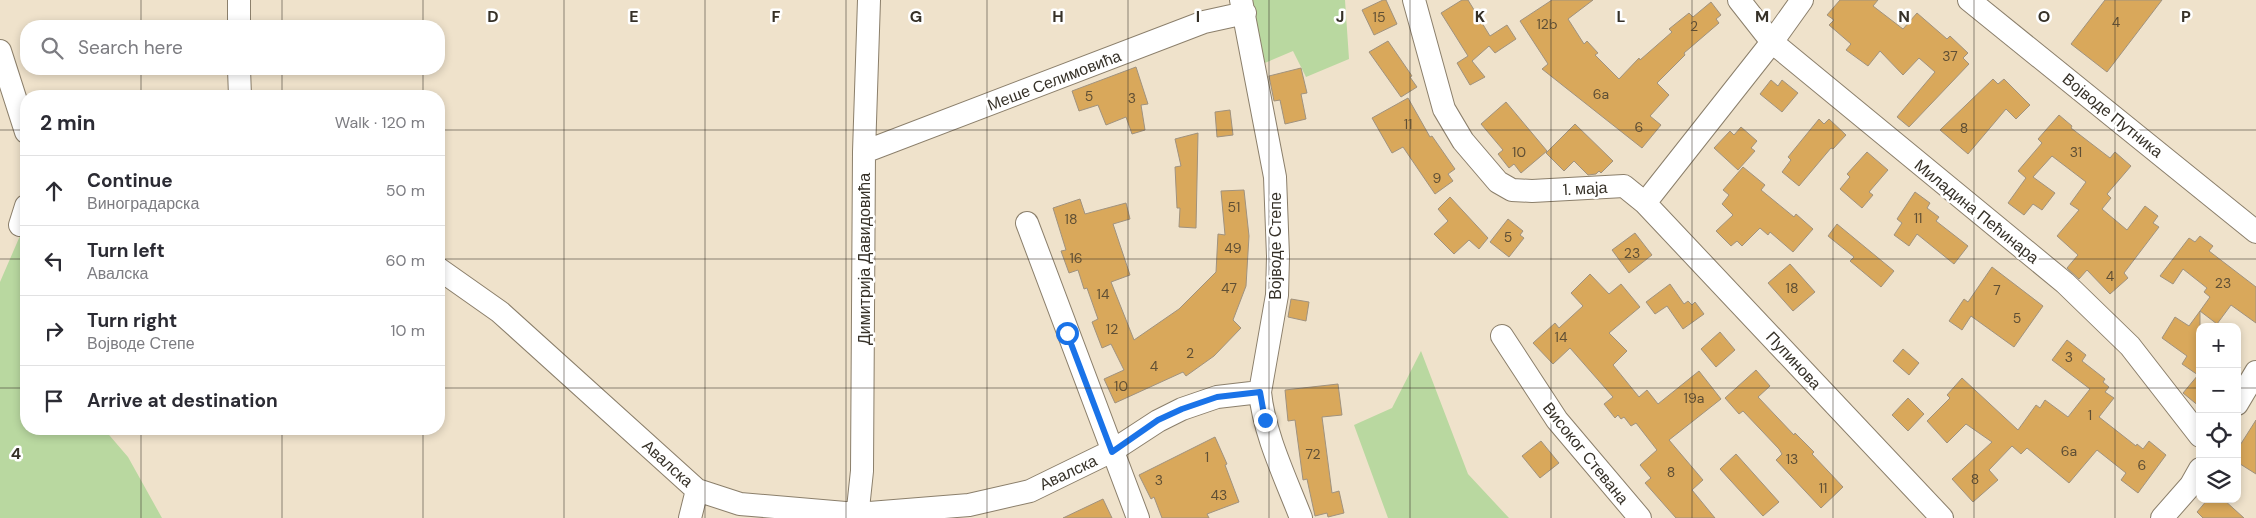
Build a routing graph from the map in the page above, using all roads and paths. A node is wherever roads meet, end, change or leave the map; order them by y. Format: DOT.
graph roads {
  1 [pos="239,0"];
  2 [pos="869,0"];
  3 [pos="1414,0"];
  4 [pos="1739,0"];
  5 [pos="1802,0"];
  6 [pos="1968,0"];
  7 [pos="1243,6"];
  8 [pos="239,20"];
  9 [pos="1772,42"];
  10 [pos="0,51"];
  11 [pos="239,75"];
  12 [pos="240,90"];
  13 [pos="20,113"];
  14 [pos="864,152"];
  15 [pos="1645,203"];
  16 [pos="1027,223"];
  17 [pos="2256,232"];
  18 [pos="445,273"];
  19 [pos="1502,336"];
  20 [pos="2256,372"];
  21 [pos="1260,392"];
  22 [pos="2241,397"];
  23 [pos="2196,431"];
  24 [pos="1112,452"];
  25 [pos="2196,475"];
  26 [pos="697,490"];
  27 [pos="857,516"];
  28 [pos="690,518"];
  29 [pos="1138,518"];
  30 [pos="1301,518"];
  31 [pos="1640,518"];
  32 [pos="1942,518"];
  33 [pos="2162,518"];
  1 -- 8 [label="street"];
  2 -- 14 [label="street, Димитрија Давидовића"];
  3 -- 15 [label="street, 1. маја"];
  4 -- 9 [label="street, Миладина Пећинара"];
  5 -- 9 [label="street"];
  6 -- 17 [label="street, Војводе Путника"];
  7 -- 14 [label="street, Меше Селимовића"];
  7 -- 21 [label="street, Војводе Степе"];
  9 -- 15 [label="street"];
  9 -- 23 [label="street, Миладина Пећинара"];
  10 -- 13 [label="street"];
  11 -- 12 [label="street"];
  14 -- 27 [label="street, Димитрија Давидовића"];
  15 -- 32 [label="street, Пупинова"];
  16 -- 24 [label="street"];
  18 -- 26 [label="street, Авалска"];
  19 -- 31 [label="street, Високог Стевана"];
  20 -- 22 [label="street"];
  21 -- 24 [label="street, Авалска"];
  21 -- 30 [label="street, Војводе Степе"];
  24 -- 27 [label="street, Авалска"];
  24 -- 29 [label="street"];
  25 -- 33 [label="street"];
  26 -- 27 [label="street, Авалска"];
  26 -- 28 [label="street"];
}
